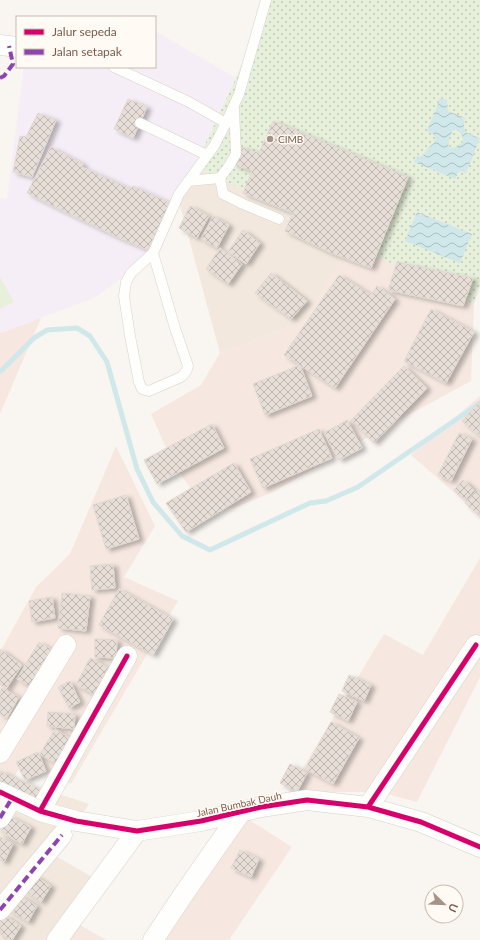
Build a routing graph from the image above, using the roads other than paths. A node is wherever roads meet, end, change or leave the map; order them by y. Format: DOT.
graph roads {
  1 [pos="266,0"];
  2 [pos="0,45"];
  3 [pos="16,46"];
  4 [pos="116,68"];
  5 [pos="234,105"];
  6 [pos="140,123"];
  7 [pos="226,123"];
  8 [pos="207,155"];
  9 [pos="220,178"];
  10 [pos="188,181"];
  11 [pos="279,219"];
  12 [pos="153,253"];
  13 [pos="66,644"];
  14 [pos="476,645"];
  15 [pos="127,656"];
  16 [pos="0,753"];
  17 [pos="6,795"];
  18 [pos="368,807"];
  19 [pos="40,811"];
  20 [pos="241,812"];
  21 [pos="0,818"];
  22 [pos="137,831"];
  23 [pos="62,835"];
  24 [pos="480,847"];
  25 [pos="0,910"];
  26 [pos="57,940"];
  27 [pos="153,940"];
  1 -- 5 [label="lane"];
  2 -- 3 [label="street"];
  4 -- 7 [label="lane"];
  5 -- 7 [label="lane"];
  5 -- 9 [label="lane"];
  6 -- 8 [label="lane"];
  7 -- 8 [label="lane"];
  8 -- 10 [label="lane"];
  9 -- 10 [label="lane"];
  9 -- 11 [label="lane"];
  10 -- 12 [label="lane"];
  12 -- 12 [label="lane"];
  13 -- 16 [label="street"];
  14 -- 18 [label="street"];
  15 -- 19 [label="street"];
  17 -- 19 [label="street, Jalan Bumbak Dauh"];
  17 -- 21 [label="street"];
  18 -- 20 [label="street, Jalan Bumbak Dauh"];
  18 -- 24 [label="street, Jalan Bumbak Dauh"];
  19 -- 22 [label="street, Jalan Bumbak Dauh"];
  20 -- 22 [label="street, Jalan Bumbak Dauh"];
  20 -- 27 [label="street"];
  22 -- 26 [label="street"];
  23 -- 25 [label="street"];
}
